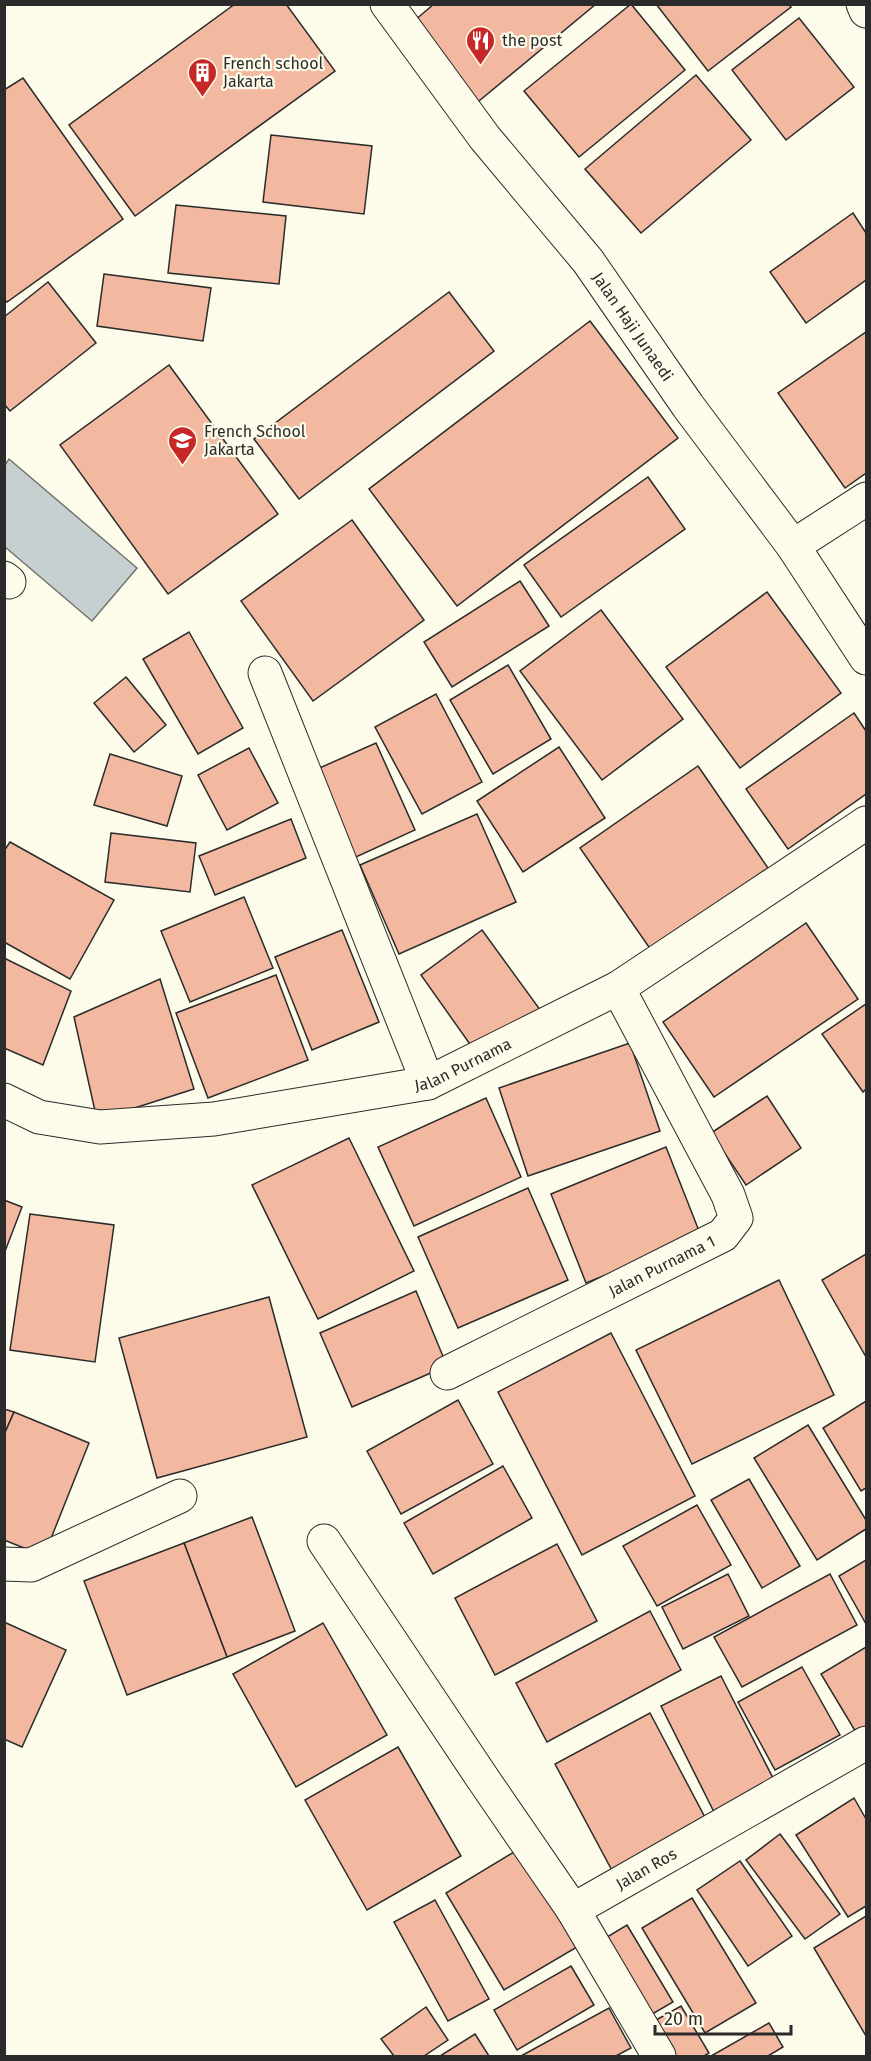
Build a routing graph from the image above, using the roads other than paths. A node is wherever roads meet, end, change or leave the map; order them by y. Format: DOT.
graph roads {
  1 [pos="387,4"];
  2 [pos="863,4"];
  3 [pos="867,11"];
  4 [pos="867,499"];
  5 [pos="793,546"];
  6 [pos="867,658"];
  7 [pos="265,673"];
  8 [pos="867,823"];
  9 [pos="618,988"];
  10 [pos="428,1083"];
  11 [pos="4,1100"];
  12 [pos="447,1373"];
  13 [pos="180,1496"];
  14 [pos="324,1541"];
  15 [pos="4,1564"];
  16 [pos="867,1743"];
  17 [pos="573,1910"];
  18 [pos="658,2056"];
  1 -- 5 [label="street, Jalan Haji Junaedi"];
  2 -- 3 [label="street"];
  4 -- 5 [label="street"];
  5 -- 6 [label="street, Jalan Haji Junaedi"];
  7 -- 10 [label="street"];
  8 -- 9 [label="street, Jalan Purnama"];
  9 -- 10 [label="street, Jalan Purnama"];
  9 -- 12 [label="street, Jalan Purnama 1"];
  10 -- 11 [label="street, Jalan Purnama"];
  13 -- 15 [label="street"];
  14 -- 17 [label="street"];
  16 -- 17 [label="street, Jalan Ros"];
  17 -- 18 [label="street"];
}
